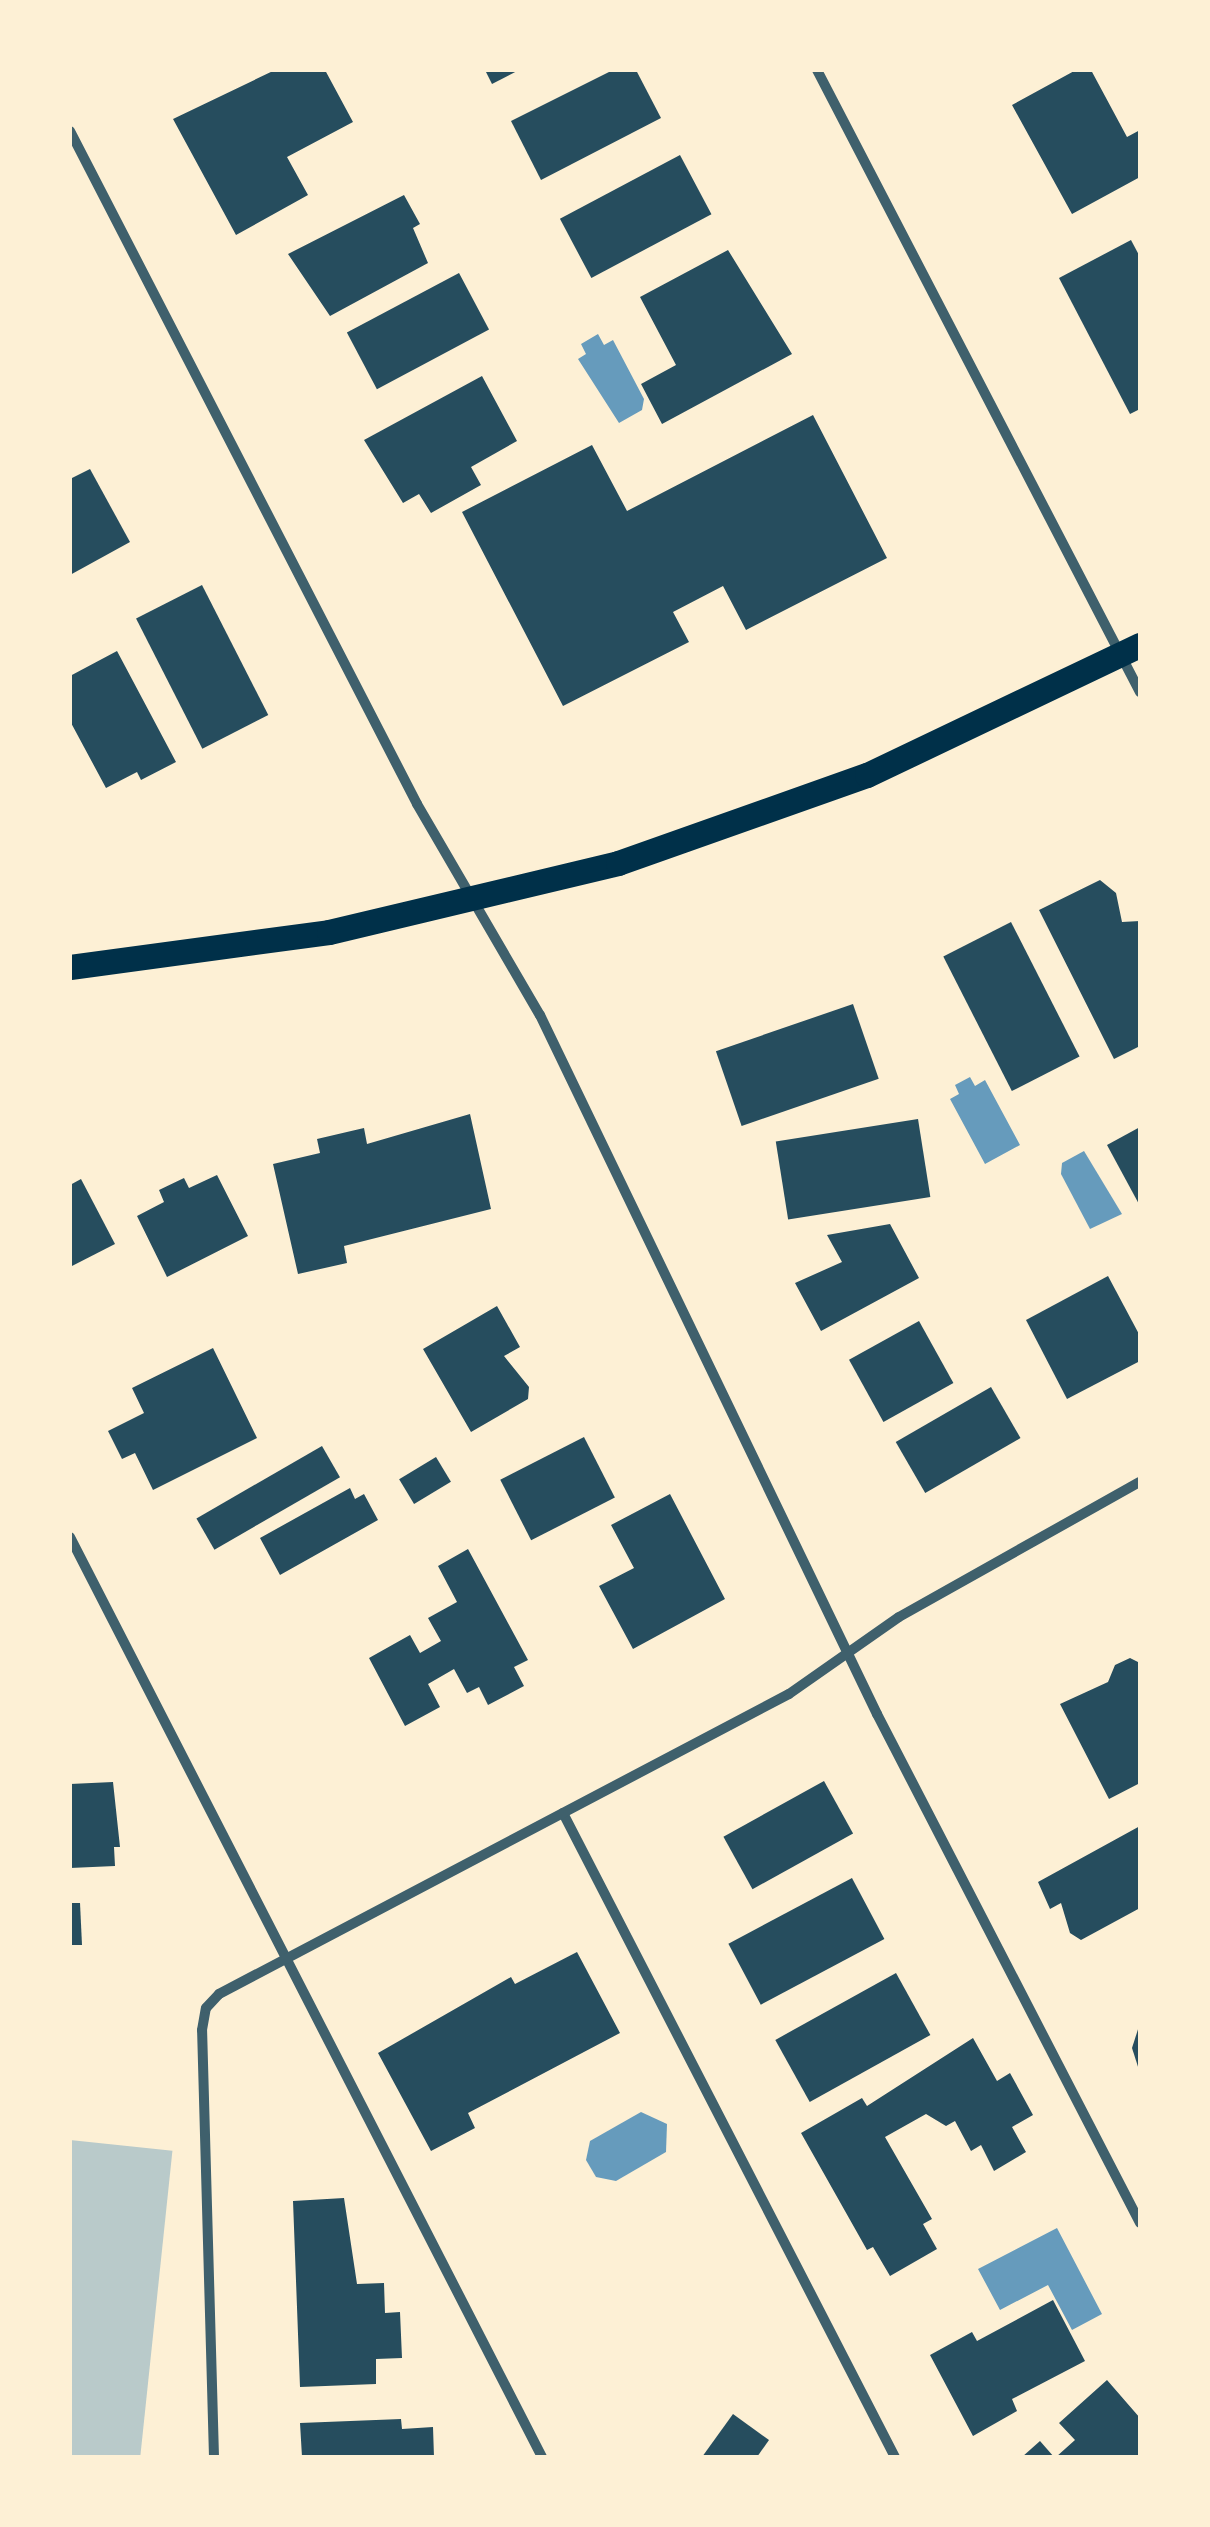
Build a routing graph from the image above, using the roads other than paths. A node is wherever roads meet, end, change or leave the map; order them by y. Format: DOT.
graph roads {
  1 [pos="817,70"];
  2 [pos="70,131"];
  3 [pos="1130,650"];
  4 [pos="1140,692"];
  5 [pos="475,899"];
  6 [pos="70,966"];
  7 [pos="1140,1482"];
  8 [pos="70,1538"];
  9 [pos="849,1652"];
  10 [pos="564,1813"];
  11 [pos="284,1960"];
  12 [pos="1140,2222"];
  13 [pos="214,2457"];
  14 [pos="542,2457"];
  15 [pos="895,2457"];
  1 -- 3 [label="street"];
  2 -- 5 [label="street"];
  3 -- 4 [label="street"];
  3 -- 5 [label="main road"];
  5 -- 6 [label="main road"];
  5 -- 9 [label="street"];
  7 -- 9 [label="street"];
  8 -- 11 [label="street"];
  9 -- 10 [label="street"];
  9 -- 12 [label="street"];
  10 -- 11 [label="street"];
  10 -- 15 [label="street"];
  11 -- 13 [label="street"];
  11 -- 14 [label="street"];
}
